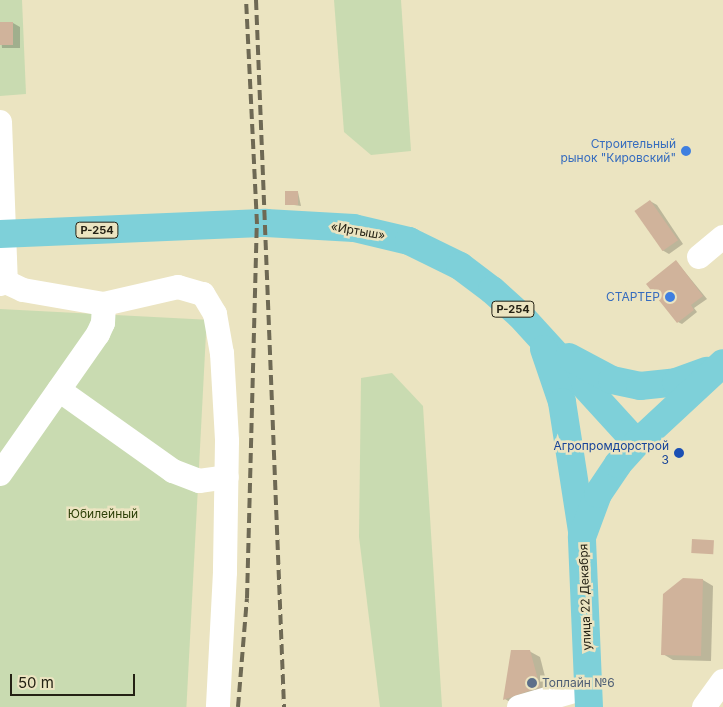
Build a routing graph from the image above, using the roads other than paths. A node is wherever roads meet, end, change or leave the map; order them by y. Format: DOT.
graph roads {
  1 [pos="0,122"];
  2 [pos="2,234"];
  3 [pos="723,237"];
  4 [pos="698,257"];
  5 [pos="3,283"];
  6 [pos="104,304"];
  7 [pos="535,331"];
  8 [pos="722,364"];
  9 [pos="59,390"];
  10 [pos="637,443"];
  11 [pos="0,474"];
  12 [pos="227,477"];
  13 [pos="582,537"];
  14 [pos="723,681"];
  15 [pos="589,697"];
  16 [pos="218,707"];
  17 [pos="520,707"];
  18 [pos="704,707"];
  1 -- 2 [label="street"];
  2 -- 5 [label="street"];
  2 -- 7 [label="main road, «Иртыш» / Р-254"];
  3 -- 4 [label="street"];
  5 -- 6 [label="street"];
  6 -- 9 [label="street"];
  6 -- 12 [label="street"];
  7 -- 8 [label="main road"];
  7 -- 10 [label="main road, «Иртыш» / Р-254"];
  7 -- 13 [label="main road"];
  8 -- 10 [label="main road, улица 22 Декабря"];
  9 -- 11 [label="street"];
  9 -- 12 [label="street"];
  10 -- 13 [label="main road, улица 22 Декабря"];
  12 -- 16 [label="street"];
  13 -- 15 [label="main road, улица 22 Декабря"];
  14 -- 18 [label="street"];
  15 -- 17 [label="street"];
}
